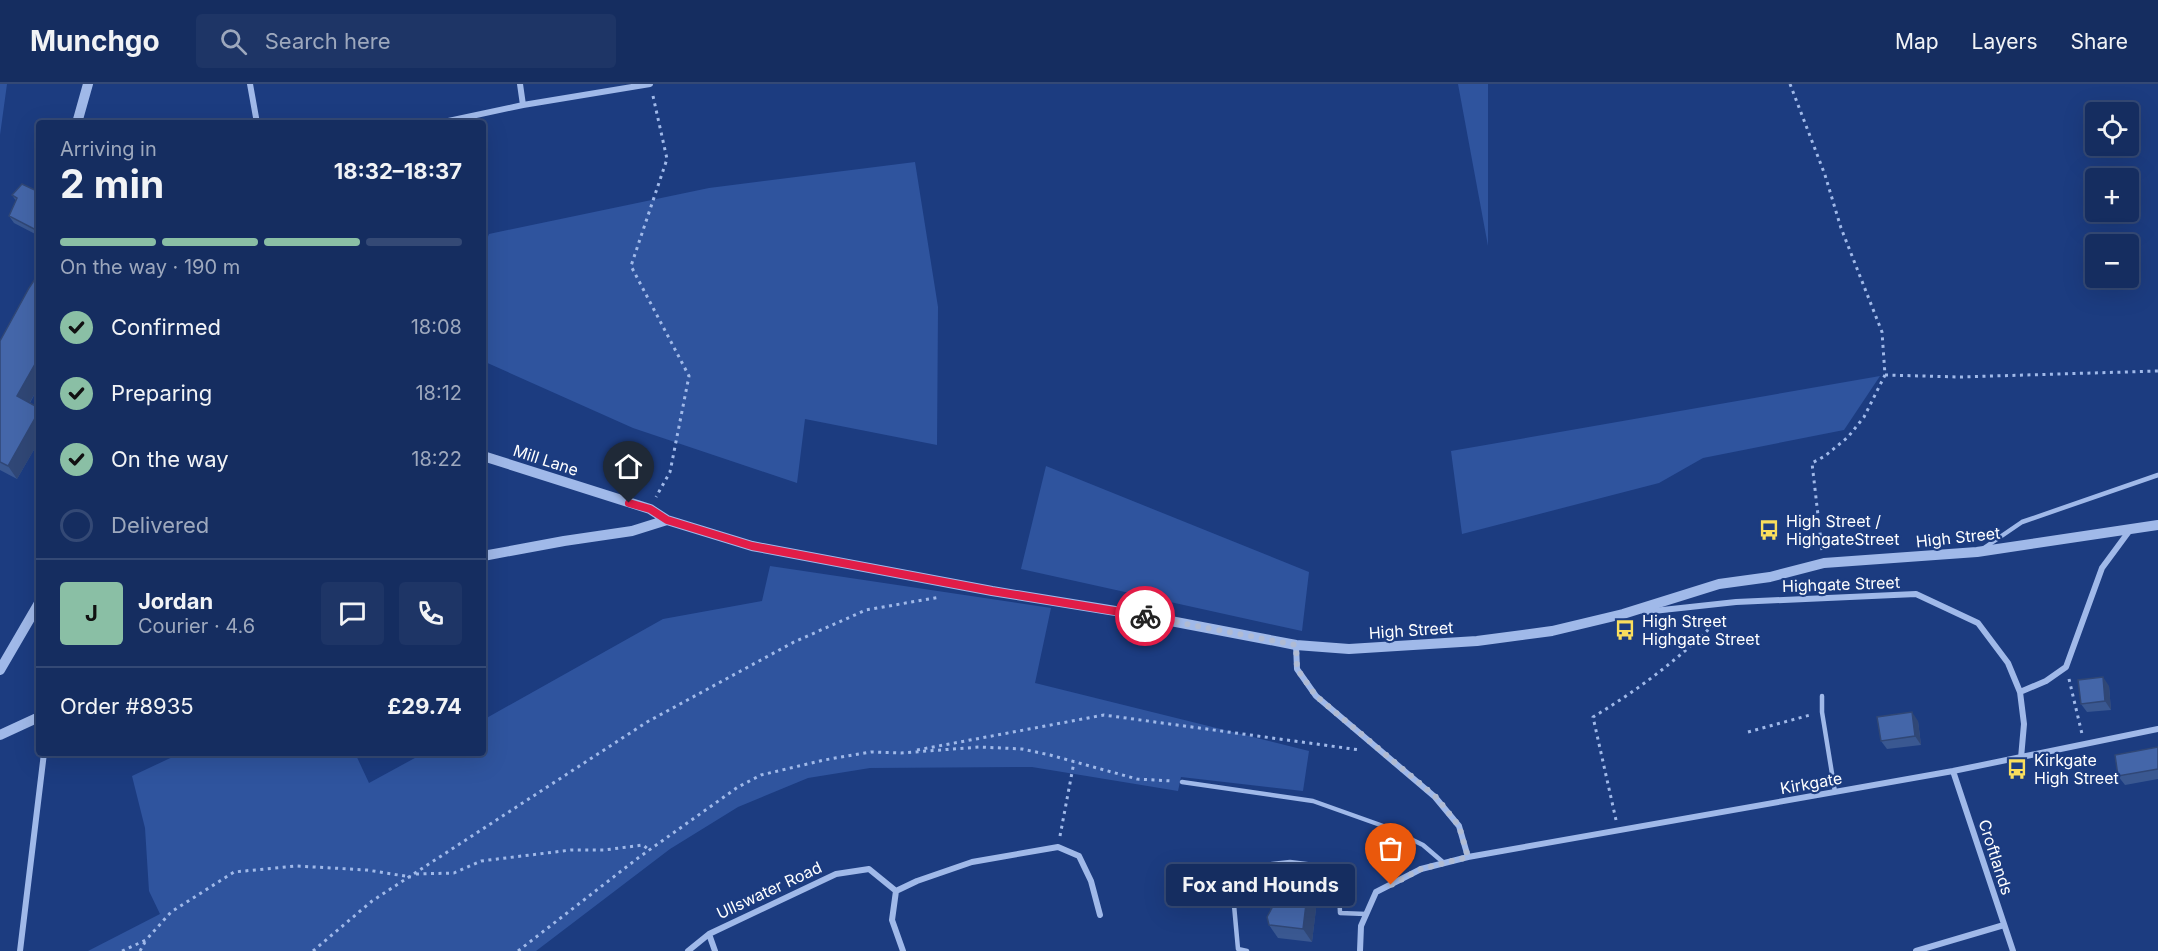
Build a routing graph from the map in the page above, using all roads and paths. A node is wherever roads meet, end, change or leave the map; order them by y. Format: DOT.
graph roads {
  1 [pos="88,84"];
  2 [pos="250,84"];
  3 [pos="520,84"];
  4 [pos="650,84"];
  5 [pos="1790,84"];
  6 [pos="523,105"];
  7 [pos="77,120"];
  8 [pos="256,120"];
  9 [pos="453,120"];
  10 [pos="2158,371"];
  11 [pos="1885,375"];
  12 [pos="486,457"];
  13 [pos="2158,475"];
  14 [pos="650,509"];
  15 [pos="667,520"];
  16 [pos="2158,525"];
  17 [pos="2130,529"];
  18 [pos="1977,552"];
  19 [pos="486,555"];
  20 [pos="1824,563"];
  21 [pos="947,596"];
  22 [pos="1736,602"];
  23 [pos="36,608"];
  24 [pos="1623,614"];
  25 [pos="1296,645"];
  26 [pos="2066,667"];
  27 [pos="0,670"];
  28 [pos="2019,692"];
  29 [pos="1822,696"];
  30 [pos="1822,712"];
  31 [pos="36,718"];
  32 [pos="2158,729"];
  33 [pos="1748,732"];
  34 [pos="0,735"];
  35 [pos="2085,744"];
  36 [pos="901,753"];
  37 [pos="1383,753"];
  38 [pos="44,756"];
  39 [pos="2021,758"];
  40 [pos="1074,762"];
  41 [pos="1953,771"];
  42 [pos="1182,782"];
  43 [pos="1835,792"];
  44 [pos="1619,831"];
  45 [pos="1058,847"];
  46 [pos="649,850"];
  47 [pos="1468,857"];
  48 [pos="1444,863"];
  49 [pos="416,874"];
  50 [pos="411,877"];
  51 [pos="896,891"];
  52 [pos="1366,914"];
  53 [pos="1100,915"];
  54 [pos="2004,924"];
  55 [pos="709,934"];
  56 [pos="146,940"];
  57 [pos="20,951"];
  58 [pos="122,951"];
  59 [pos="140,951"];
  60 [pos="313,951"];
  61 [pos="518,951"];
  62 [pos="688,951"];
  63 [pos="715,951"];
  64 [pos="903,951"];
  65 [pos="1247,951"];
  66 [pos="1360,951"];
  67 [pos="1916,951"];
  68 [pos="2013,951"];
  1 -- 7 [label="street"];
  2 -- 8 [label="street"];
  3 -- 6 [label="street"];
  4 -- 6 [label="street"];
  4 -- 14 [label="path"];
  5 -- 11 [label="path"];
  6 -- 9 [label="street"];
  10 -- 11 [label="path"];
  11 -- 20 [label="path"];
  12 -- 14 [label="street, Mill Lane"];
  13 -- 18 [label="lane"];
  14 -- 15 [label="street, Mill Lane"];
  15 -- 19 [label="street"];
  15 -- 25 [label="street, High Street"];
  16 -- 17 [label="street, High Street"];
  17 -- 18 [label="street, High Street"];
  17 -- 26 [label="street"];
  18 -- 20 [label="street, High Street"];
  20 -- 24 [label="street, High Street"];
  21 -- 49 [label="path"];
  22 -- 24 [label="street, Highgate Street"];
  22 -- 28 [label="street, Highgate Street"];
  22 -- 44 [label="path"];
  23 -- 27 [label="street"];
  24 -- 25 [label="street, High Street"];
  25 -- 37 [label="street"];
  26 -- 28 [label="street"];
  26 -- 35 [label="path"];
  28 -- 39 [label="street, Highgate Street"];
  29 -- 30 [label="lane"];
  30 -- 33 [label="path"];
  30 -- 43 [label="lane"];
  31 -- 34 [label="street"];
  32 -- 35 [label="street, Kirkgate"];
  35 -- 39 [label="street, Kirkgate"];
  36 -- 37 [label="path"];
  36 -- 40 [label="path"];
  36 -- 46 [label="path"];
  37 -- 47 [label="street"];
  38 -- 57 [label="street"];
  39 -- 41 [label="street, Kirkgate"];
  40 -- 42 [label="path"];
  40 -- 45 [label="path"];
  41 -- 43 [label="street, Kirkgate"];
  41 -- 54 [label="street, Croftlands"];
  42 -- 48 [label="lane"];
  43 -- 44 [label="street, Kirkgate"];
  44 -- 47 [label="street, Kirkgate"];
  45 -- 51 [label="street"];
  45 -- 53 [label="street"];
  46 -- 49 [label="path"];
  46 -- 61 [label="path"];
  47 -- 48 [label="street, Kirkgate"];
  48 -- 52 [label="street, Kirkgate"];
  49 -- 50 [label="path"];
  50 -- 56 [label="path"];
  50 -- 60 [label="path"];
  51 -- 55 [label="street, Ullswater Road"];
  51 -- 64 [label="street"];
  52 -- 65 [label="lane"];
  52 -- 66 [label="street"];
  54 -- 67 [label="street"];
  54 -- 68 [label="street, Croftlands"];
  55 -- 62 [label="street, Ullswater Road"];
  55 -- 63 [label="street"];
  56 -- 58 [label="path"];
  56 -- 59 [label="path"];
}
